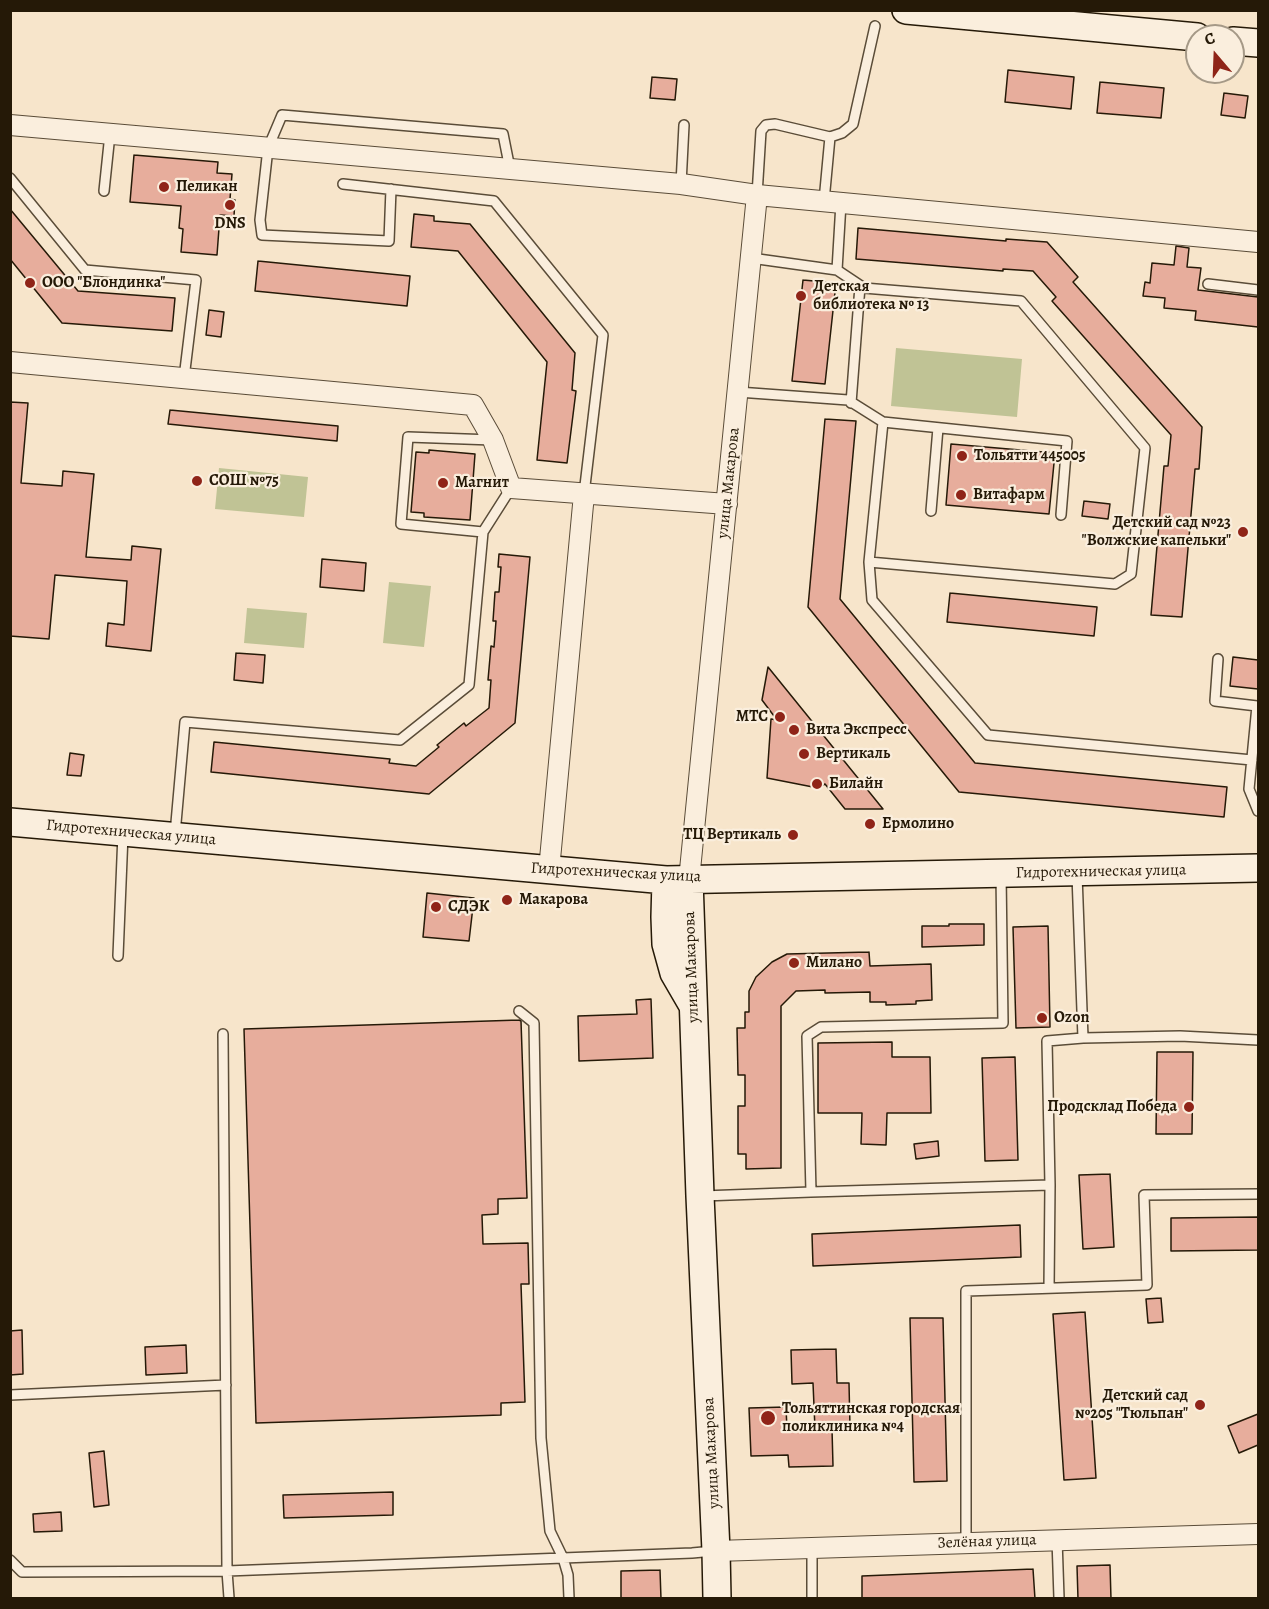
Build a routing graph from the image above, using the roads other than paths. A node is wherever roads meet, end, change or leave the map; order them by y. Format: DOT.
graph roads {
  1 [pos="906,10"];
  2 [pos="875,26"];
  3 [pos="1185,37"];
  4 [pos="10,125"];
  5 [pos="684,125"];
  6 [pos="110,134"];
  7 [pos="830,137"];
  8 [pos="268,148"];
  9 [pos="510,169"];
  10 [pos="10,178"];
  11 [pos="343,184"];
  12 [pos="681,184"];
  13 [pos="391,189"];
  14 [pos="104,191"];
  15 [pos="757,195"];
  16 [pos="832,202"];
  17 [pos="1258,242"];
  18 [pos="751,258"];
  19 [pos="837,270"];
  20 [pos="1208,284"];
  21 [pos="860,286"];
  22 [pos="1258,290"];
  23 [pos="10,362"];
  24 [pos="184,378"];
  25 [pos="738,392"];
  26 [pos="851,402"];
  27 [pos="883,422"];
  28 [pos="938,428"];
  29 [pos="493,440"];
  30 [pos="510,488"];
  31 [pos="584,494"];
  32 [pos="728,504"];
  33 [pos="931,511"];
  34 [pos="1061,515"];
  35 [pos="483,532"];
  36 [pos="869,562"];
  37 [pos="1218,659"];
  38 [pos="1258,706"];
  39 [pos="1252,760"];
  40 [pos="1258,811"];
  41 [pos="10,822"];
  42 [pos="123,832"];
  43 [pos="175,837"];
  44 [pos="1258,868"];
  45 [pos="549,870"];
  46 [pos="1077,872"];
  47 [pos="1000,874"];
  48 [pos="678,880"];
  49 [pos="118,956"];
  50 [pos="519,1011"];
  51 [pos="223,1035"];
  52 [pos="1083,1038"];
  53 [pos="1258,1040"];
  54 [pos="1050,1185"];
  55 [pos="810,1192"];
  56 [pos="1258,1194"];
  57 [pos="700,1196"];
  58 [pos="1049,1288"];
  59 [pos="226,1385"];
  60 [pos="10,1395"];
  61 [pos="1258,1534"];
  62 [pos="1057,1539"];
  63 [pos="966,1542"];
  64 [pos="812,1547"];
  65 [pos="716,1551"];
  66 [pos="563,1558"];
  67 [pos="10,1560"];
  68 [pos="227,1571"];
  69 [pos="229,1599"];
  70 [pos="569,1599"];
  71 [pos="717,1599"];
  72 [pos="812,1599"];
  73 [pos="1059,1599"];
  1 -- 3 [label="main road"];
  2 -- 7 [label="lane"];
  4 -- 6 [label="street"];
  5 -- 12 [label="lane"];
  6 -- 8 [label="street"];
  6 -- 14 [label="lane"];
  7 -- 15 [label="lane"];
  7 -- 16 [label="lane"];
  8 -- 9 [label="street"];
  8 -- 9 [label="lane"];
  8 -- 13 [label="lane"];
  9 -- 12 [label="street"];
  10 -- 24 [label="lane"];
  11 -- 13 [label="lane"];
  12 -- 15 [label="street"];
  13 -- 31 [label="lane"];
  15 -- 16 [label="street"];
  15 -- 18 [label="street, улица Макарова"];
  16 -- 17 [label="street"];
  16 -- 19 [label="lane"];
  18 -- 19 [label="lane"];
  18 -- 25 [label="street, улица Макарова"];
  19 -- 21 [label="lane"];
  20 -- 22 [label="lane"];
  21 -- 26 [label="lane"];
  21 -- 36 [label="lane"];
  23 -- 24 [label="street"];
  24 -- 29 [label="street"];
  25 -- 26 [label="lane"];
  25 -- 32 [label="street, улица Макарова"];
  26 -- 27 [label="lane"];
  27 -- 28 [label="lane"];
  27 -- 36 [label="lane"];
  28 -- 33 [label="lane"];
  28 -- 34 [label="lane"];
  29 -- 30 [label="street"];
  29 -- 35 [label="lane"];
  30 -- 31 [label="street"];
  30 -- 35 [label="lane"];
  31 -- 32 [label="street"];
  31 -- 45 [label="street"];
  32 -- 48 [label="street, улица Макарова"];
  35 -- 43 [label="lane"];
  36 -- 39 [label="lane"];
  37 -- 38 [label="lane"];
  38 -- 39 [label="lane"];
  39 -- 40 [label="lane"];
  41 -- 42 [label="main road, Гидротехническая улица"];
  42 -- 43 [label="main road, Гидротехническая улица"];
  42 -- 49 [label="lane"];
  43 -- 45 [label="main road, Гидротехническая улица"];
  44 -- 46 [label="main road, Гидротехническая улица"];
  45 -- 48 [label="main road, Гидротехническая улица"];
  46 -- 47 [label="main road, Гидротехническая улица"];
  46 -- 52 [label="lane"];
  47 -- 48 [label="main road, Гидротехническая улица"];
  47 -- 55 [label="lane"];
  48 -- 57 [label="main road, улица Макарова"];
  50 -- 66 [label="lane"];
  51 -- 59 [label="lane"];
  52 -- 53 [label="lane"];
  52 -- 54 [label="lane"];
  54 -- 55 [label="lane"];
  54 -- 58 [label="lane"];
  55 -- 57 [label="lane"];
  56 -- 58 [label="lane"];
  57 -- 65 [label="main road, улица Макарова"];
  58 -- 63 [label="lane"];
  59 -- 60 [label="lane"];
  59 -- 68 [label="lane"];
  61 -- 62 [label="street, Зелёная улица"];
  62 -- 63 [label="street, Зелёная улица"];
  62 -- 73 [label="lane"];
  63 -- 64 [label="street, Зелёная улица"];
  64 -- 65 [label="street, Зелёная улица"];
  64 -- 72 [label="lane"];
  65 -- 66 [label="lane"];
  65 -- 71 [label="main road, улица Макарова"];
  66 -- 68 [label="lane"];
  66 -- 70 [label="lane"];
  67 -- 68 [label="lane"];
  68 -- 69 [label="lane"];
}
